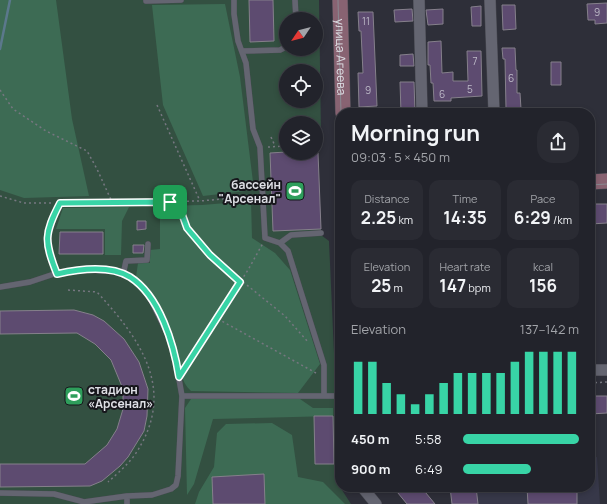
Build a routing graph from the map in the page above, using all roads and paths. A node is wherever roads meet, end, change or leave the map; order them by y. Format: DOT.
graph roads {
  1 [pos="181,0"];
  2 [pos="234,0"];
  3 [pos="295,0"];
  4 [pos="340,0"];
  5 [pos="419,0"];
  6 [pos="490,0"];
  7 [pos="146,1"];
  8 [pos="296,12"];
  9 [pos="242,50"];
  10 [pos="279,50"];
  11 [pos="0,90"];
  12 [pos="157,105"];
  13 [pos="343,108"];
  14 [pos="422,108"];
  15 [pos="494,108"];
  16 [pos="271,137"];
  17 [pos="275,146"];
  18 [pos="279,146"];
  19 [pos="260,147"];
  20 [pos="607,181"];
  21 [pos="595,182"];
  22 [pos="0,196"];
  23 [pos="262,196"];
  24 [pos="200,201"];
  25 [pos="112,202"];
  26 [pos="170,202"];
  27 [pos="60,203"];
  28 [pos="321,233"];
  29 [pos="265,238"];
  30 [pos="280,243"];
  31 [pos="148,244"];
  32 [pos="57,274"];
  33 [pos="123,275"];
  34 [pos="240,282"];
  35 [pos="0,287"];
  36 [pos="68,290"];
  37 [pos="217,319"];
  38 [pos="310,344"];
  39 [pos="595,370"];
  40 [pos="607,370"];
  41 [pos="318,374"];
  42 [pos="179,377"];
  43 [pos="607,382"];
  44 [pos="595,383"];
  45 [pos="182,396"];
  46 [pos="324,396"];
  47 [pos="335,396"];
  48 [pos="108,482"];
  49 [pos="366,492"];
  50 [pos="0,493"];
  51 [pos="127,496"];
  52 [pos="109,501"];
  53 [pos="92,504"];
  54 [pos="127,504"];
  55 [pos="376,504"];
  1 -- 7 [label="lane"];
  2 -- 9 [label="lane"];
  3 -- 8 [label="lane"];
  4 -- 13 [label="street, улица Агеева"];
  5 -- 14 [label="street"];
  6 -- 15 [label="street"];
  9 -- 10 [label="lane"];
  9 -- 19 [label="lane"];
  11 -- 25 [label="path"];
  12 -- 24 [label="path"];
  16 -- 17 [label="path"];
  17 -- 18 [label="path"];
  17 -- 19 [label="path"];
  19 -- 23 [label="lane"];
  20 -- 21 [label="street"];
  22 -- 27 [label="path"];
  23 -- 24 [label="path"];
  23 -- 29 [label="lane"];
  24 -- 26 [label="path"];
  25 -- 26 [label="path"];
  25 -- 27 [label="path"];
  26 -- 34 [label="path"];
  27 -- 32 [label="lane"];
  28 -- 30 [label="lane"];
  29 -- 30 [label="lane"];
  29 -- 34 [label="path"];
  30 -- 46 [label="lane"];
  31 -- 33 [label="lane"];
  32 -- 33 [label="lane"];
  32 -- 35 [label="lane"];
  33 -- 42 [label="lane"];
  34 -- 37 [label="path"];
  34 -- 38 [label="path"];
  36 -- 48 [label="path"];
  37 -- 41 [label="path"];
  37 -- 42 [label="path"];
  39 -- 40 [label="street"];
  42 -- 45 [label="lane"];
  43 -- 44 [label="path"];
  45 -- 46 [label="lane"];
  45 -- 51 [label="lane"];
  46 -- 47 [label="lane"];
  49 -- 55 [label="street"];
  50 -- 52 [label="lane"];
  51 -- 52 [label="lane"];
  51 -- 54 [label="lane"];
  52 -- 53 [label="lane"];
}
